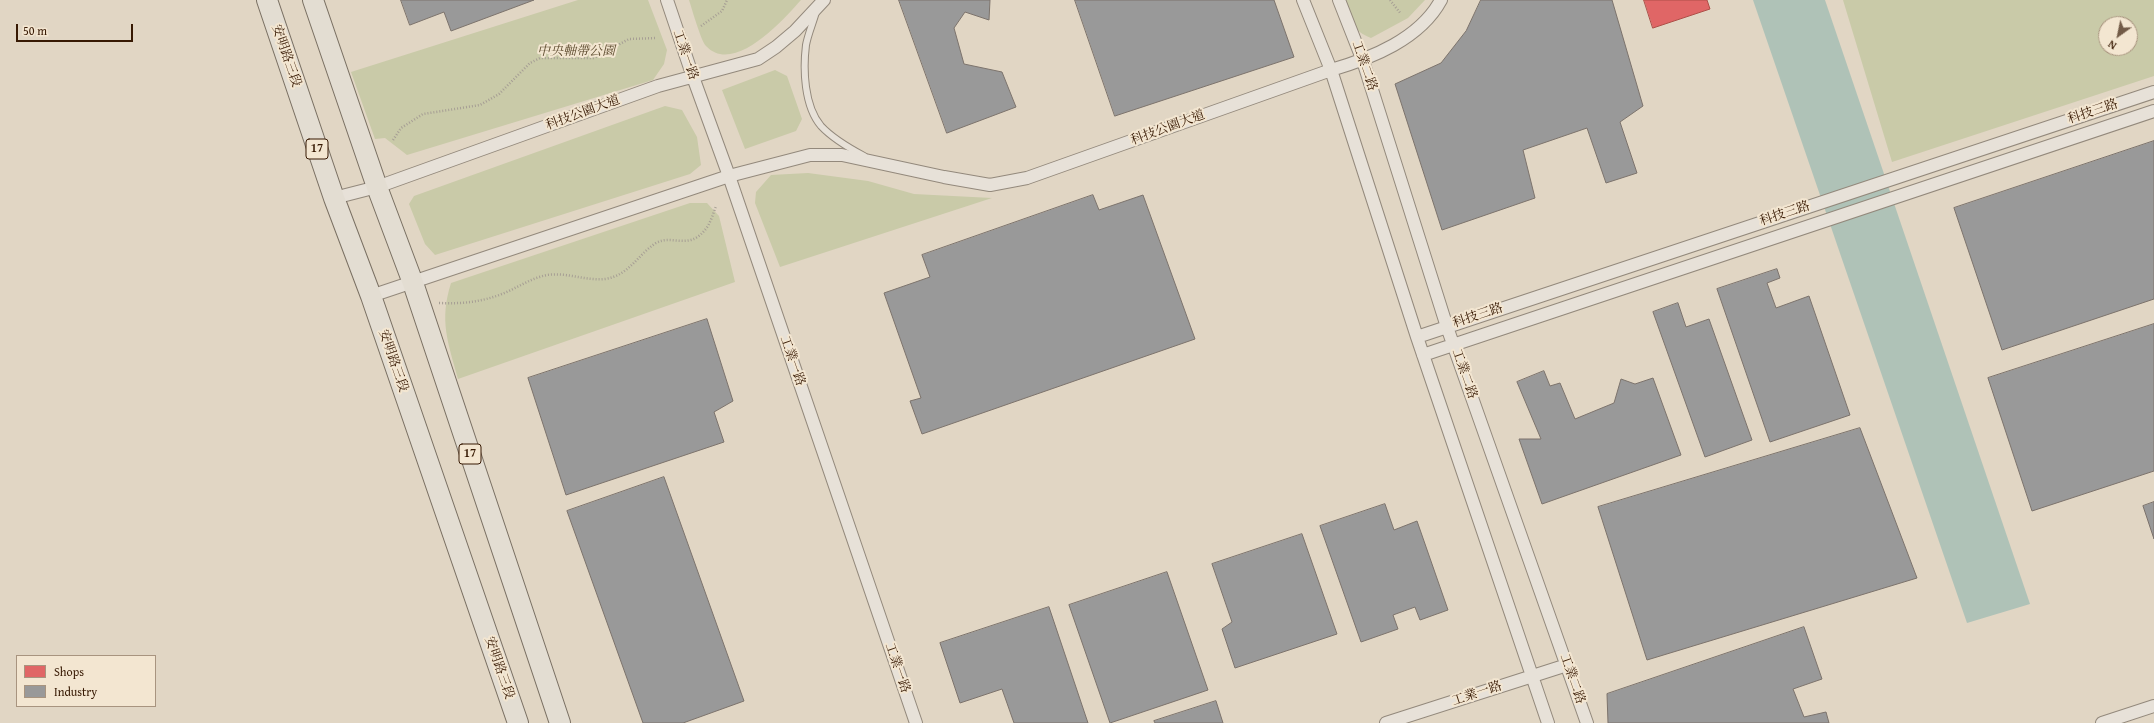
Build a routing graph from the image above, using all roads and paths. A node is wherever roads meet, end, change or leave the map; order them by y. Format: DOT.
graph roads {
  1 [pos="267,0"];
  2 [pos="313,0"];
  3 [pos="667,0"];
  4 [pos="727,0"];
  5 [pos="1303,0"];
  6 [pos="1339,0"];
  7 [pos="1390,0"];
  8 [pos="1441,0"];
  9 [pos="821,3"];
  10 [pos="1401,14"];
  11 [pos="701,26"];
  12 [pos="657,38"];
  13 [pos="1363,61"];
  14 [pos="1331,70"];
  15 [pos="692,77"];
  16 [pos="2154,92"];
  17 [pos="2154,111"];
  18 [pos="393,140"];
  19 [pos="873,161"];
  20 [pos="729,176"];
  21 [pos="377,186"];
  22 [pos="334,198"];
  23 [pos="716,206"];
  24 [pos="413,283"];
  25 [pos="370,296"];
  26 [pos="439,303"];
  27 [pos="1447,327"];
  28 [pos="1417,337"];
  29 [pos="1454,344"];
  30 [pos="1423,355"];
  31 [pos="1567,665"];
  32 [pos="1533,676"];
  33 [pos="2154,706"];
  34 [pos="518,723"];
  35 [pos="560,723"];
  36 [pos="916,723"];
  37 [pos="1386,723"];
  38 [pos="1548,723"];
  39 [pos="1587,723"];
  40 [pos="2102,723"];
  1 -- 22 [label="main road, 安明路三段 / 17"];
  2 -- 21 [label="main road, 17"];
  3 -- 15 [label="street, 工業一路"];
  4 -- 11 [label="path"];
  5 -- 14 [label="street"];
  6 -- 13 [label="street, 工業二路"];
  7 -- 10 [label="path"];
  8 -- 13 [label="street, 科技公園大道"];
  9 -- 15 [label="street, 科技公園大道"];
  9 -- 19 [label="lane, 科技公園大道"];
  12 -- 18 [label="path"];
  13 -- 14 [label="street, 科技公園大道"];
  13 -- 27 [label="street, 工業二路"];
  14 -- 19 [label="street, 科技公園大道"];
  14 -- 28 [label="street"];
  15 -- 20 [label="street, 工業一路"];
  15 -- 21 [label="street, 科技公園大道"];
  16 -- 27 [label="street, 科技三路"];
  17 -- 29 [label="street, 科技三路"];
  19 -- 20 [label="street, 科技公園大道"];
  20 -- 24 [label="street, 科技公園大道"];
  20 -- 36 [label="street, 工業一路"];
  21 -- 22 [label="street, 科技公園大道"];
  21 -- 24 [label="main road, 17"];
  22 -- 25 [label="main road, 安明路三段 / 17"];
  23 -- 26 [label="path"];
  24 -- 25 [label="street, 科技公園大道"];
  24 -- 35 [label="main road, 17"];
  25 -- 34 [label="main road, 安明路三段 / 17"];
  27 -- 28 [label="street, 科技三路"];
  27 -- 29 [label="street, 工業二路"];
  28 -- 30 [label="street"];
  29 -- 30 [label="street, 科技三路"];
  29 -- 31 [label="street, 工業二路"];
  30 -- 32 [label="street"];
  31 -- 32 [label="street, 工業一路"];
  31 -- 39 [label="street, 工業二路"];
  32 -- 37 [label="street, 工業一路"];
  32 -- 38 [label="street"];
  33 -- 40 [label="street"];
}
